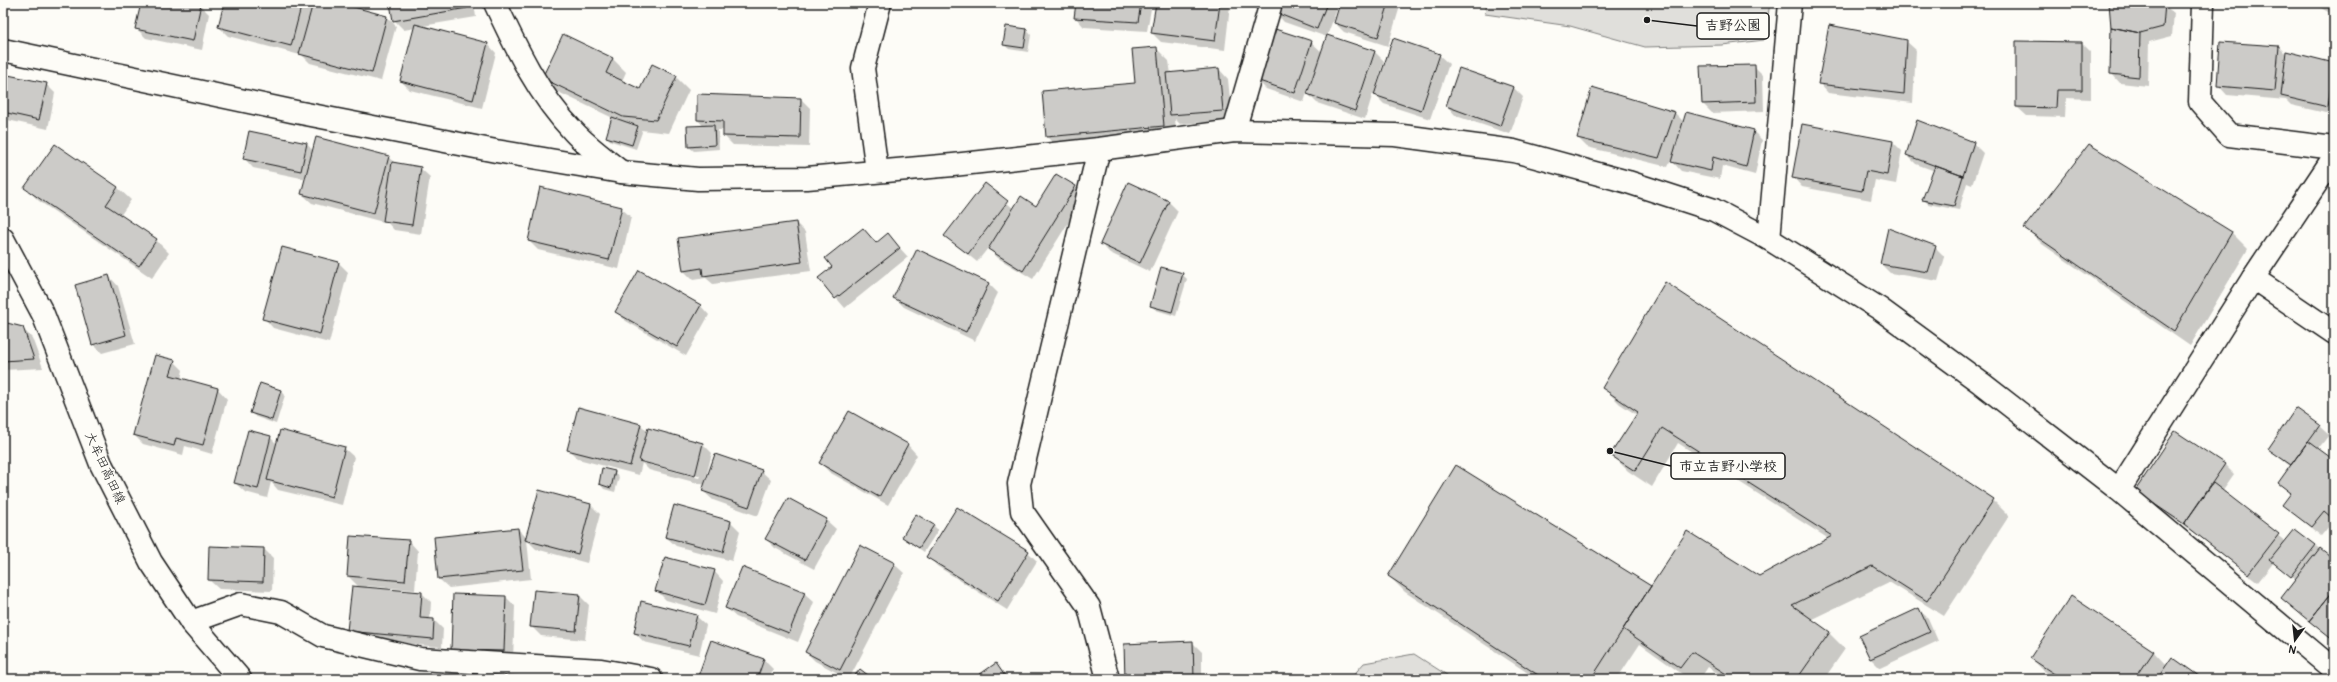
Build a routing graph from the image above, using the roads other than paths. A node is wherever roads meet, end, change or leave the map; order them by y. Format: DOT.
graph roads {
  1 [pos="495,3"];
  2 [pos="880,3"];
  3 [pos="1270,3"];
  4 [pos="1790,3"];
  5 [pos="2202,3"];
  6 [pos="3,50"];
  7 [pos="1234,131"];
  8 [pos="2334,148"];
  9 [pos="1099,149"];
  10 [pos="2334,157"];
  11 [pos="877,171"];
  12 [pos="620,172"];
  13 [pos="3,239"];
  14 [pos="1769,239"];
  15 [pos="2253,278"];
  16 [pos="2334,333"];
  17 [pos="2119,490"];
  18 [pos="190,622"];
  19 [pos="2334,670"];
  20 [pos="240,679"];
  21 [pos="651,679"];
  22 [pos="1108,679"];
  1 -- 12 [label="street"];
  2 -- 11 [label="street"];
  3 -- 7 [label="street"];
  4 -- 14 [label="street"];
  5 -- 8 [label="street"];
  6 -- 12 [label="street"];
  7 -- 9 [label="street"];
  7 -- 14 [label="street"];
  9 -- 11 [label="street"];
  9 -- 22 [label="street"];
  10 -- 15 [label="street"];
  11 -- 12 [label="street"];
  13 -- 18 [label="street, 大牟田高田線"];
  14 -- 17 [label="street"];
  15 -- 16 [label="street"];
  15 -- 17 [label="street"];
  17 -- 19 [label="street"];
  18 -- 20 [label="street, 大牟田高田線"];
  18 -- 21 [label="street"];
}
